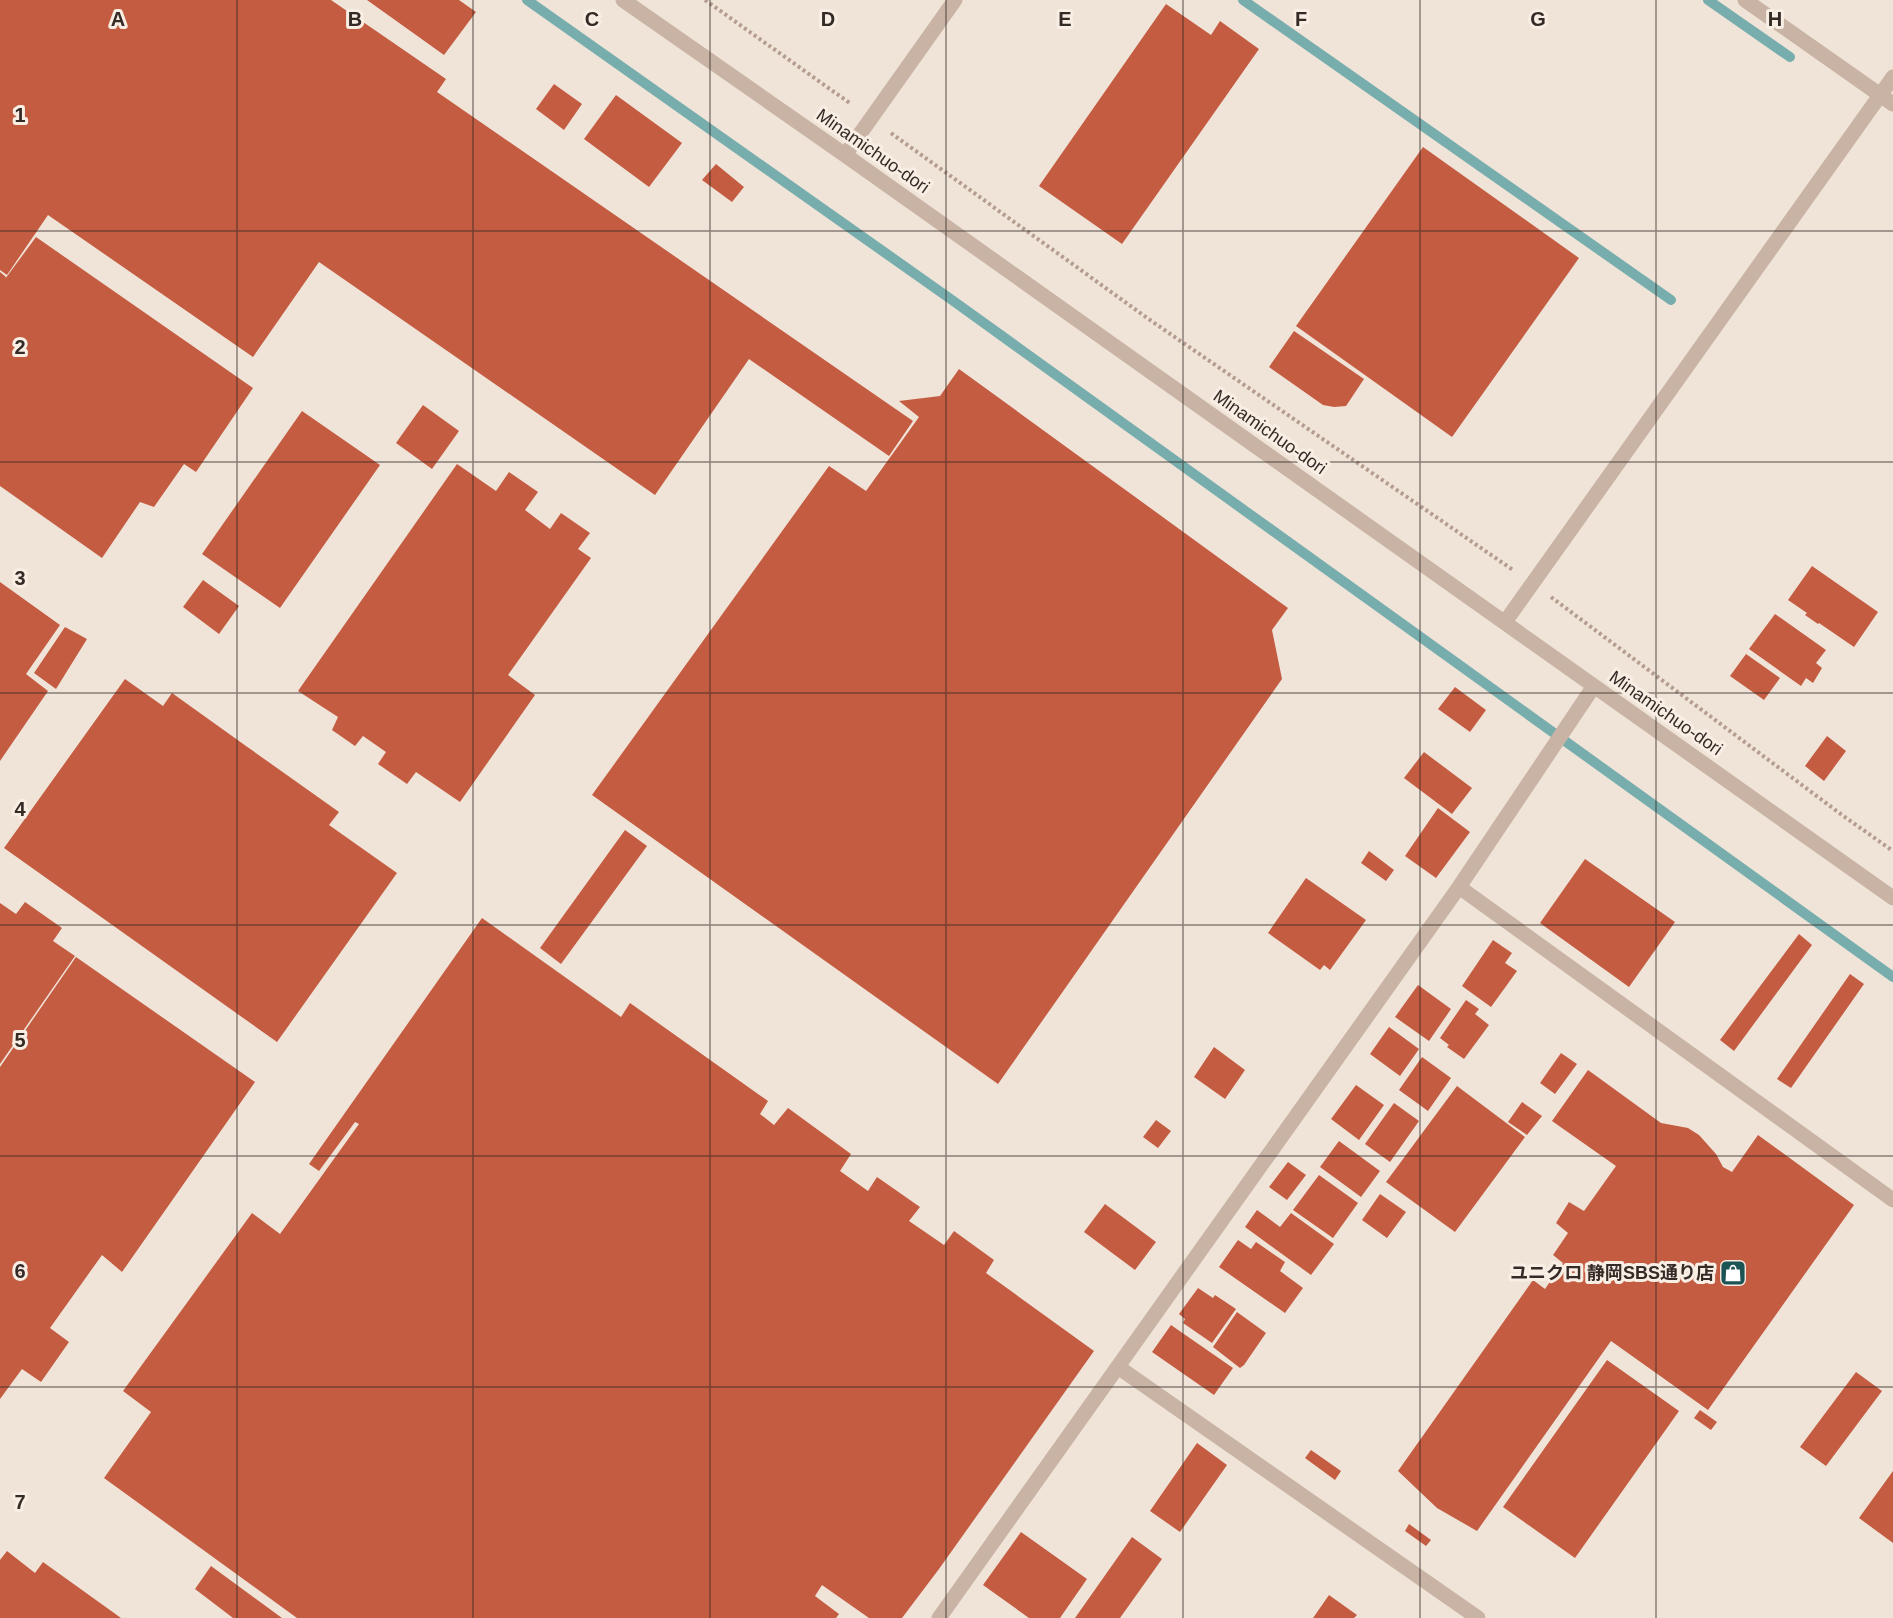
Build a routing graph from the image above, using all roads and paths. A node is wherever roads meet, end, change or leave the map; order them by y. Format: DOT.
graph roads {
  1 [pos="623,0"];
  2 [pos="705,0"];
  3 [pos="955,0"];
  4 [pos="1744,0"];
  5 [pos="1893,77"];
  6 [pos="1887,99"];
  7 [pos="871,119"];
  8 [pos="845,155"];
  9 [pos="1532,583"];
  10 [pos="1505,622"];
  11 [pos="1594,686"];
  12 [pos="1893,851"];
  13 [pos="1459,887"];
  14 [pos="1893,898"];
  15 [pos="1893,1200"];
  16 [pos="1118,1367"];
  17 [pos="939,1618"];
  18 [pos="1478,1618"];
  1 -- 8 [label="street, Minamichuo-dori"];
  2 -- 7 [label="path"];
  3 -- 7 [label="street"];
  4 -- 6 [label="street"];
  5 -- 6 [label="street"];
  6 -- 9 [label="street"];
  7 -- 8 [label="street"];
  7 -- 9 [label="path"];
  8 -- 10 [label="street, Minamichuo-dori"];
  9 -- 10 [label="street"];
  9 -- 12 [label="path"];
  10 -- 11 [label="street, Minamichuo-dori"];
  11 -- 13 [label="street"];
  11 -- 14 [label="street, Minamichuo-dori"];
  13 -- 15 [label="street"];
  13 -- 16 [label="street"];
  16 -- 17 [label="street"];
  16 -- 18 [label="street"];
}
